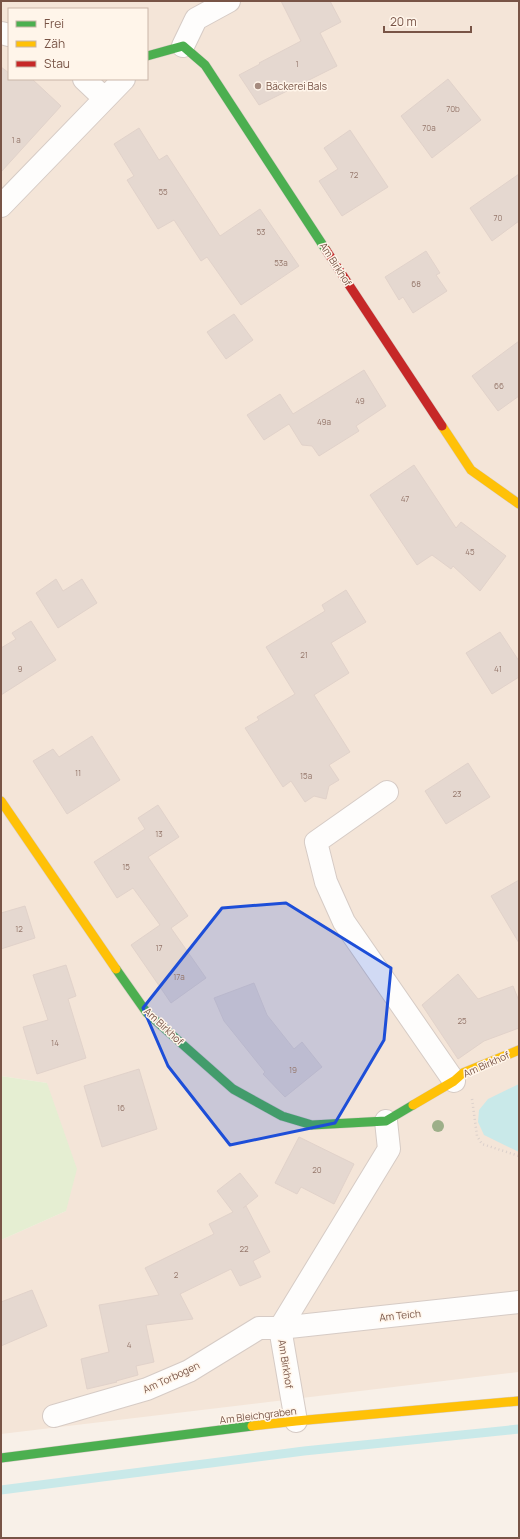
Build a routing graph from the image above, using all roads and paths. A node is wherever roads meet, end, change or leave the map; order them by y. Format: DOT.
graph roads {
  1 [pos="229,1"];
  2 [pos="194,10"];
  3 [pos="183,46"];
  4 [pos="148,56"];
  5 [pos="85,80"];
  6 [pos="123,80"];
  7 [pos="104,98"];
  8 [pos="1,206"];
  9 [pos="519,504"];
  10 [pos="386,792"];
  11 [pos="1,801"];
  12 [pos="519,1050"];
  13 [pos="461,1076"];
  14 [pos="386,1121"];
  15 [pos="519,1156"];
  16 [pos="519,1302"];
  17 [pos="280,1328"];
  18 [pos="519,1401"];
  19 [pos="54,1416"];
  20 [pos="296,1421"];
  21 [pos="1,1458"];
  1 -- 2 [label="street"];
  2 -- 3 [label="street"];
  3 -- 4 [label="street"];
  3 -- 9 [label="street, Am Birkhof"];
  5 -- 7 [label="street"];
  6 -- 7 [label="street"];
  7 -- 8 [label="street"];
  10 -- 13 [label="street, Am Birkhof"];
  11 -- 14 [label="street, Am Birkhof"];
  12 -- 13 [label="street, Am Birkhof"];
  13 -- 14 [label="street, Am Birkhof"];
  13 -- 15 [label="path"];
  14 -- 17 [label="street, Am Birkhof"];
  16 -- 17 [label="street, Am Teich"];
  17 -- 19 [label="street, Am Torbogen"];
  17 -- 20 [label="street, Am Birkhof"];
  18 -- 20 [label="street, Am Bleichgraben"];
  20 -- 21 [label="street, Am Bleichgraben"];
}
